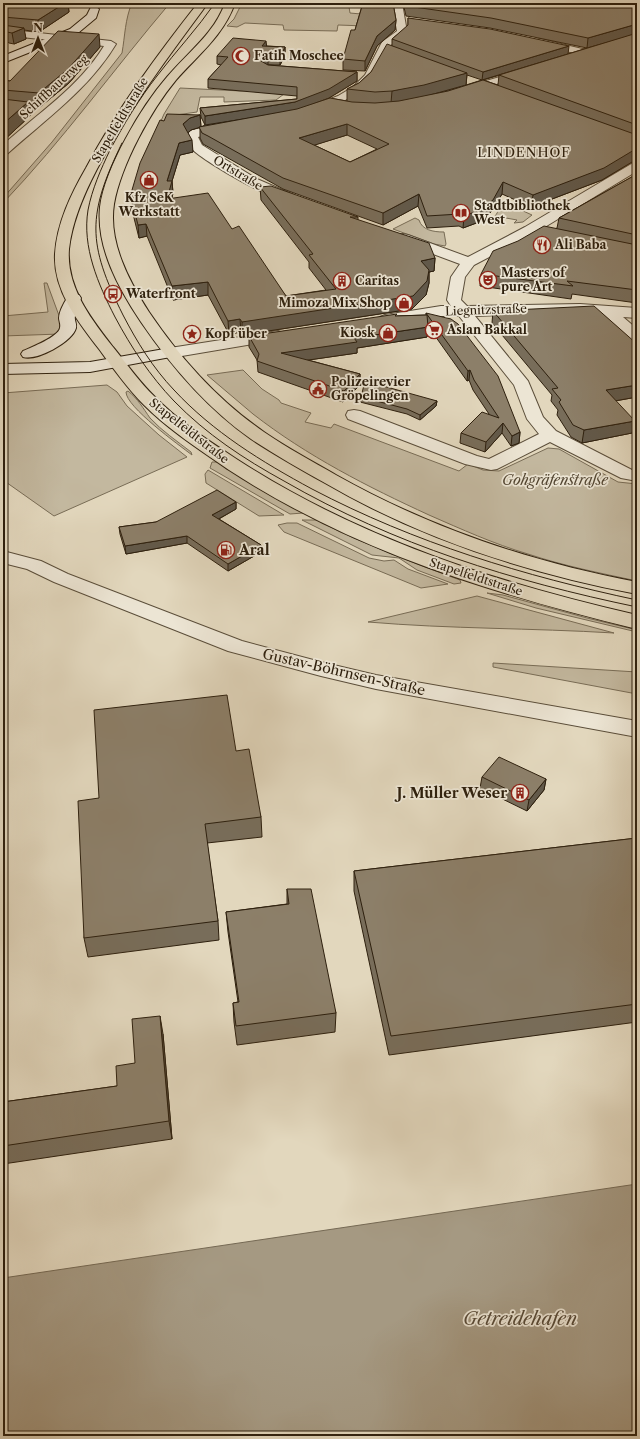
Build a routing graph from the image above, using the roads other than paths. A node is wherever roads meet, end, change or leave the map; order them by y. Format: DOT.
graph roads {
  1 [pos="203,3"];
  2 [pos="230,3"];
  3 [pos="397,3"];
  4 [pos="96,6"];
  5 [pos="401,20"];
  6 [pos="412,21"];
  7 [pos="3,32"];
  8 [pos="55,38"];
  9 [pos="533,41"];
  10 [pos="382,49"];
  11 [pos="394,52"];
  12 [pos="3,60"];
  13 [pos="562,61"];
  14 [pos="541,67"];
  15 [pos="354,76"];
  16 [pos="370,77"];
  17 [pos="464,78"];
  18 [pos="482,85"];
  19 [pos="496,90"];
  20 [pos="455,94"];
  21 [pos="329,103"];
  22 [pos="347,107"];
  23 [pos="33,111"];
  24 [pos="48,113"];
  25 [pos="297,115"];
  26 [pos="243,124"];
  27 [pos="3,151"];
  28 [pos="637,166"];
  29 [pos="299,202"];
  30 [pos="530,230"];
  31 [pos="392,234"];
  32 [pos="553,235"];
  33 [pos="469,262"];
  34 [pos="74,298"];
  35 [pos="607,310"];
  36 [pos="463,311"];
  37 [pos="637,313"];
  38 [pos="372,322"];
  39 [pos="294,333"];
  40 [pos="637,338"];
  41 [pos="87,352"];
  42 [pos="67,353"];
  43 [pos="170,353"];
  44 [pos="113,357"];
  45 [pos="3,368"];
  46 [pos="354,415"];
  47 [pos="550,435"];
  48 [pos="637,476"];
  49 [pos="3,557"];
  50 [pos="3,570"];
  51 [pos="62,578"];
  52 [pos="637,588"];
  53 [pos="637,622"];
  54 [pos="637,729"];
  1 -- 34 [label="main road, Stapelfeldtstraße"];
  2 -- 43 [label="main road, Stapelfeldtstraße"];
  3 -- 5 [label="street"];
  4 -- 8 [label="street"];
  5 -- 6 [label="street"];
  5 -- 10 [label="street"];
  7 -- 8 [label="street"];
  8 -- 12 [label="street"];
  8 -- 24 [label="street, Schiffbauerweg"];
  9 -- 13 [label="street"];
  10 -- 11 [label="street"];
  10 -- 16 [label="street"];
  14 -- 18 [label="street"];
  15 -- 16 [label="street"];
  16 -- 21 [label="street"];
  17 -- 18 [label="street"];
  18 -- 19 [label="street"];
  18 -- 20 [label="street"];
  21 -- 22 [label="street"];
  21 -- 25 [label="street"];
  23 -- 24 [label="street"];
  24 -- 27 [label="street, Schiffbauerweg"];
  26 -- 29 [label="street, Ortstraße"];
  28 -- 30 [label="street"];
  30 -- 32 [label="street"];
  30 -- 33 [label="street"];
  31 -- 33 [label="street"];
  33 -- 36 [label="street"];
  34 -- 42 [label="street"];
  34 -- 44 [label="main road, Stapelfeldtstraße"];
  35 -- 36 [label="street, Liegnitzstraße"];
  35 -- 37 [label="street, Liegnitzstraße"];
  35 -- 40 [label="street"];
  36 -- 38 [label="street, Liegnitzstraße"];
  36 -- 47 [label="street"];
  39 -- 43 [label="street"];
  41 -- 44 [label="street"];
  43 -- 44 [label="street"];
  43 -- 52 [label="main road, Stapelfeldtstraße"];
  44 -- 45 [label="street"];
  44 -- 53 [label="main road, Stapelfeldtstraße"];
  46 -- 47 [label="street"];
  47 -- 48 [label="street"];
  49 -- 51 [label="street, Gustav-Böhrnsen-Straße"];
  50 -- 51 [label="street, Gustav-Böhrnsen-Straße"];
  51 -- 54 [label="street, Gustav-Böhrnsen-Straße"];
}
